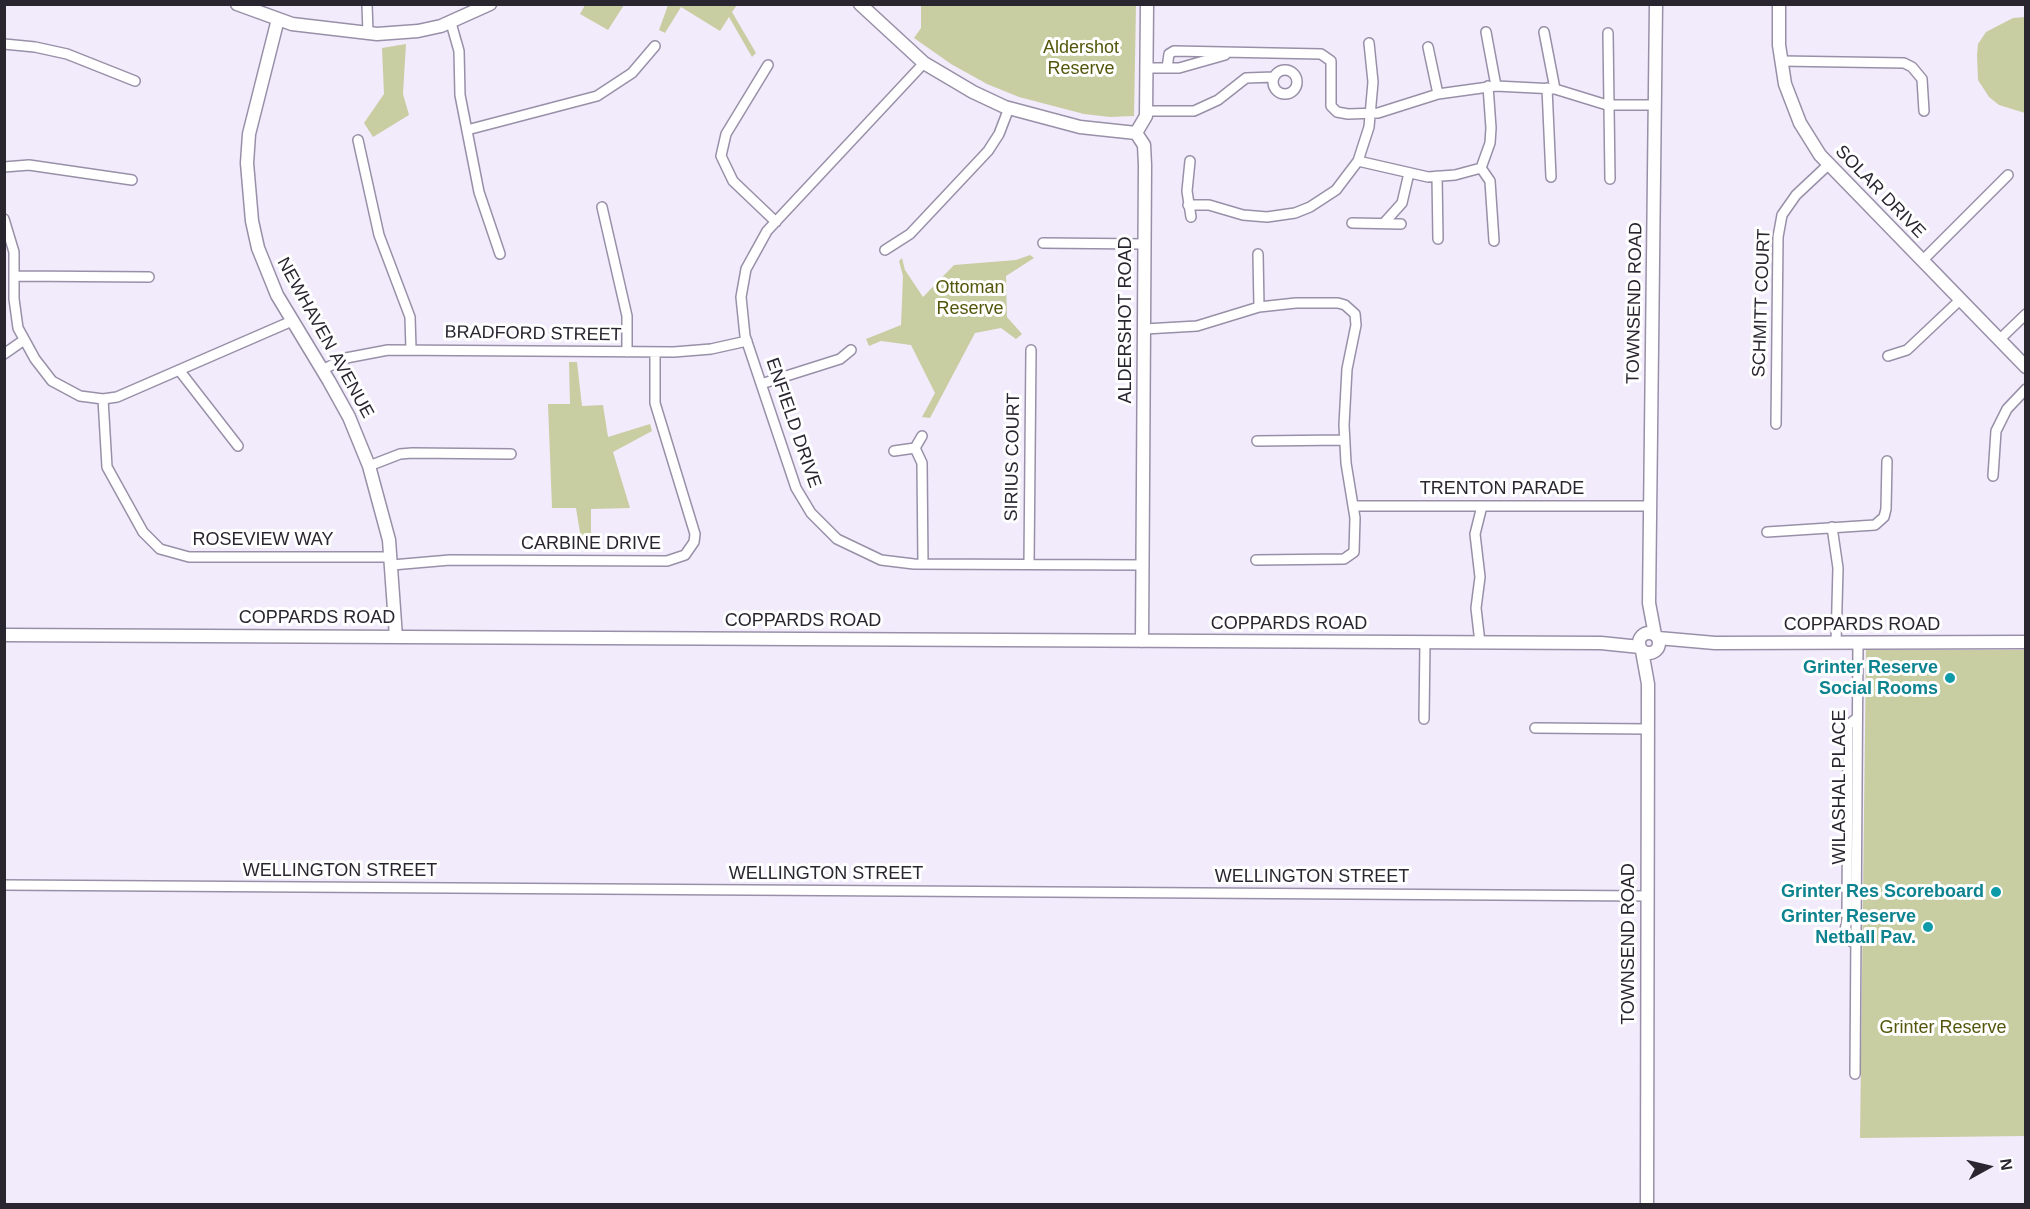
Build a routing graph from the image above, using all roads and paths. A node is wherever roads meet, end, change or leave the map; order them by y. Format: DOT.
graph roads {
  1 [pos="237,4"];
  2 [pos="367,4"];
  3 [pos="490,4"];
  4 [pos="860,4"];
  5 [pos="1147,4"];
  6 [pos="1656,4"];
  7 [pos="1779,4"];
  8 [pos="278,20"];
  9 [pos="451,23"];
  10 [pos="1485,32"];
  11 [pos="1544,32"];
  12 [pos="368,33"];
  13 [pos="1608,33"];
  14 [pos="1369,43"];
  15 [pos="4,45"];
  16 [pos="655,46"];
  17 [pos="1428,47"];
  18 [pos="1202,57"];
  19 [pos="1781,61"];
  20 [pos="924,63"];
  21 [pos="768,65"];
  22 [pos="1146,68"];
  23 [pos="1167,68"];
  24 [pos="1274,77"];
  25 [pos="135,81"];
  26 [pos="1492,86"];
  27 [pos="1551,88"];
  28 [pos="1438,94"];
  29 [pos="1607,105"];
  30 [pos="1655,105"];
  31 [pos="1009,108"];
  32 [pos="1147,111"];
  33 [pos="1924,111"];
  34 [pos="1371,113"];
  35 [pos="467,130"];
  36 [pos="1136,133"];
  37 [pos="358,140"];
  38 [pos="1190,161"];
  39 [pos="1358,161"];
  40 [pos="1828,165"];
  41 [pos="4,167"];
  42 [pos="1481,168"];
  43 [pos="1409,173"];
  44 [pos="2008,175"];
  45 [pos="1437,177"];
  46 [pos="1551,177"];
  47 [pos="1610,178"];
  48 [pos="132,180"];
  49 [pos="1188,205"];
  50 [pos="602,207"];
  51 [pos="1191,217"];
  52 [pos="4,219"];
  53 [pos="776,222"];
  54 [pos="1384,223"];
  55 [pos="1352,224"];
  56 [pos="1401,224"];
  57 [pos="1438,239"];
  58 [pos="1494,241"];
  59 [pos="1044,243"];
  60 [pos="1144,244"];
  61 [pos="885,250"];
  62 [pos="500,254"];
  63 [pos="1258,254"];
  64 [pos="1922,261"];
  65 [pos="15,276"];
  66 [pos="149,277"];
  67 [pos="1960,300"];
  68 [pos="1259,307"];
  69 [pos="2025,314"];
  70 [pos="292,321"];
  71 [pos="1145,329"];
  72 [pos="24,340"];
  73 [pos="1999,340"];
  74 [pos="747,341"];
  75 [pos="411,349"];
  76 [pos="851,350"];
  77 [pos="1031,350"];
  78 [pos="627,352"];
  79 [pos="655,352"];
  80 [pos="4,354"];
  81 [pos="1888,356"];
  82 [pos="2025,367"];
  83 [pos="179,370"];
  84 [pos="322,370"];
  85 [pos="761,384"];
  86 [pos="2025,389"];
  87 [pos="103,399"];
  88 [pos="1776,424"];
  89 [pos="922,436"];
  90 [pos="1344,440"];
  91 [pos="1257,441"];
  92 [pos="238,446"];
  93 [pos="915,448"];
  94 [pos="894,451"];
  95 [pos="511,453"];
  96 [pos="1887,461"];
  97 [pos="369,466"];
  98 [pos="1993,476"];
  99 [pos="1353,506"];
  100 [pos="1482,506"];
  101 [pos="1651,506"];
  102 [pos="1832,527"];
  103 [pos="1767,532"];
  104 [pos="1256,560"];
  105 [pos="392,561"];
  106 [pos="922,564"];
  107 [pos="1029,564"];
  108 [pos="1143,565"];
  109 [pos="4,635"];
  110 [pos="396,637"];
  111 [pos="1142,641"];
  112 [pos="1425,642"];
  113 [pos="1480,642"];
  114 [pos="1836,642"];
  115 [pos="2025,642"];
  116 [pos="1649,643"];
  117 [pos="1858,643"];
  118 [pos="1424,719"];
  119 [pos="1535,728"];
  120 [pos="1648,729"];
  121 [pos="4,885"];
  122 [pos="1647,896"];
  123 [pos="1855,1074"];
  124 [pos="1647,1204"];
  1 -- 8 [label="street"];
  2 -- 12 [label="street"];
  3 -- 9 [label="street"];
  4 -- 20 [label="street"];
  5 -- 22 [label="street"];
  6 -- 30 [label="street, TOWNSEND ROAD"];
  7 -- 19 [label="street, SOLAR DRIVE"];
  8 -- 12 [label="street"];
  8 -- 70 [label="street, NEWHAVEN AVENUE"];
  9 -- 12 [label="street"];
  9 -- 35 [label="street"];
  10 -- 26 [label="street"];
  11 -- 27 [label="street"];
  13 -- 29 [label="street"];
  14 -- 34 [label="street"];
  15 -- 25 [label="street"];
  16 -- 35 [label="street"];
  17 -- 28 [label="street"];
  18 -- 23 [label="street"];
  18 -- 23 [label="street"];
  18 -- 34 [label="street"];
  19 -- 33 [label="street"];
  19 -- 40 [label="street, SOLAR DRIVE"];
  20 -- 31 [label="street"];
  20 -- 53 [label="street, ENFIELD DRIVE"];
  21 -- 53 [label="street"];
  22 -- 23 [label="street"];
  22 -- 32 [label="street"];
  24 -- 32 [label="street"];
  26 -- 27 [label="street"];
  26 -- 28 [label="street"];
  26 -- 42 [label="street"];
  27 -- 29 [label="street"];
  27 -- 46 [label="street"];
  28 -- 34 [label="street"];
  29 -- 30 [label="street"];
  29 -- 47 [label="street"];
  30 -- 101 [label="street, TOWNSEND ROAD"];
  31 -- 36 [label="street"];
  31 -- 61 [label="street"];
  32 -- 36 [label="street"];
  34 -- 39 [label="street"];
  35 -- 62 [label="street"];
  36 -- 60 [label="street, ALDERSHOT ROAD"];
  37 -- 75 [label="street"];
  38 -- 49 [label="street"];
  39 -- 43 [label="street"];
  39 -- 49 [label="street"];
  40 -- 64 [label="street, SOLAR DRIVE"];
  40 -- 88 [label="street, SCHMITT COURT"];
  41 -- 48 [label="street"];
  42 -- 45 [label="street"];
  42 -- 58 [label="street"];
  43 -- 45 [label="street"];
  43 -- 54 [label="street"];
  44 -- 64 [label="street"];
  45 -- 57 [label="street"];
  49 -- 51 [label="street"];
  50 -- 78 [label="street"];
  52 -- 65 [label="street"];
  53 -- 74 [label="street, ENFIELD DRIVE"];
  54 -- 55 [label="street"];
  54 -- 56 [label="street"];
  59 -- 60 [label="street"];
  60 -- 71 [label="street, ALDERSHOT ROAD"];
  63 -- 68 [label="street"];
  64 -- 67 [label="street, SOLAR DRIVE"];
  65 -- 66 [label="street"];
  65 -- 72 [label="street"];
  67 -- 73 [label="street, SOLAR DRIVE"];
  67 -- 81 [label="street"];
  68 -- 71 [label="street"];
  68 -- 90 [label="street"];
  69 -- 73 [label="street"];
  70 -- 83 [label="street"];
  70 -- 84 [label="street, NEWHAVEN AVENUE"];
  71 -- 108 [label="street, ALDERSHOT ROAD"];
  72 -- 80 [label="street"];
  72 -- 87 [label="street"];
  73 -- 82 [label="street, SOLAR DRIVE"];
  74 -- 79 [label="street, BRADFORD STREET"];
  74 -- 85 [label="street, ENFIELD DRIVE"];
  75 -- 78 [label="street, BRADFORD STREET"];
  75 -- 84 [label="street, BRADFORD STREET"];
  76 -- 85 [label="street"];
  77 -- 107 [label="street, SIRIUS COURT"];
  78 -- 79 [label="street, BRADFORD STREET"];
  79 -- 105 [label="street, CARBINE DRIVE"];
  83 -- 87 [label="street"];
  83 -- 92 [label="street"];
  84 -- 97 [label="street, NEWHAVEN AVENUE"];
  85 -- 106 [label="street, ENFIELD DRIVE"];
  86 -- 98 [label="street"];
  87 -- 105 [label="street, ROSEVIEW WAY"];
  89 -- 93 [label="street"];
  90 -- 91 [label="street"];
  90 -- 99 [label="street"];
  93 -- 94 [label="street"];
  93 -- 106 [label="street"];
  95 -- 97 [label="street"];
  96 -- 102 [label="street"];
  97 -- 105 [label="street, NEWHAVEN AVENUE"];
  99 -- 100 [label="street, TRENTON PARADE"];
  99 -- 104 [label="street"];
  100 -- 101 [label="street, TRENTON PARADE"];
  100 -- 113 [label="street"];
  101 -- 116 [label="street, TOWNSEND ROAD"];
  102 -- 103 [label="street"];
  102 -- 114 [label="street"];
  105 -- 110 [label="street, NEWHAVEN AVENUE"];
  106 -- 107 [label="street, ENFIELD DRIVE"];
  107 -- 108 [label="street, ENFIELD DRIVE"];
  108 -- 111 [label="street, ALDERSHOT ROAD"];
  109 -- 110 [label="street, COPPARDS ROAD"];
  110 -- 111 [label="street, COPPARDS ROAD"];
  111 -- 112 [label="street, COPPARDS ROAD"];
  112 -- 113 [label="street, COPPARDS ROAD"];
  112 -- 118 [label="street"];
  113 -- 116 [label="street, COPPARDS ROAD"];
  114 -- 116 [label="street, COPPARDS ROAD"];
  114 -- 117 [label="street, COPPARDS ROAD"];
  115 -- 117 [label="street, COPPARDS ROAD"];
  116 -- 120 [label="street, TOWNSEND ROAD"];
  117 -- 123 [label="street, WILASHAL PLACE"];
  119 -- 120 [label="street"];
  120 -- 122 [label="street, TOWNSEND ROAD"];
  121 -- 122 [label="street, WELLINGTON STREET"];
  122 -- 124 [label="street, TOWNSEND ROAD"];
}
